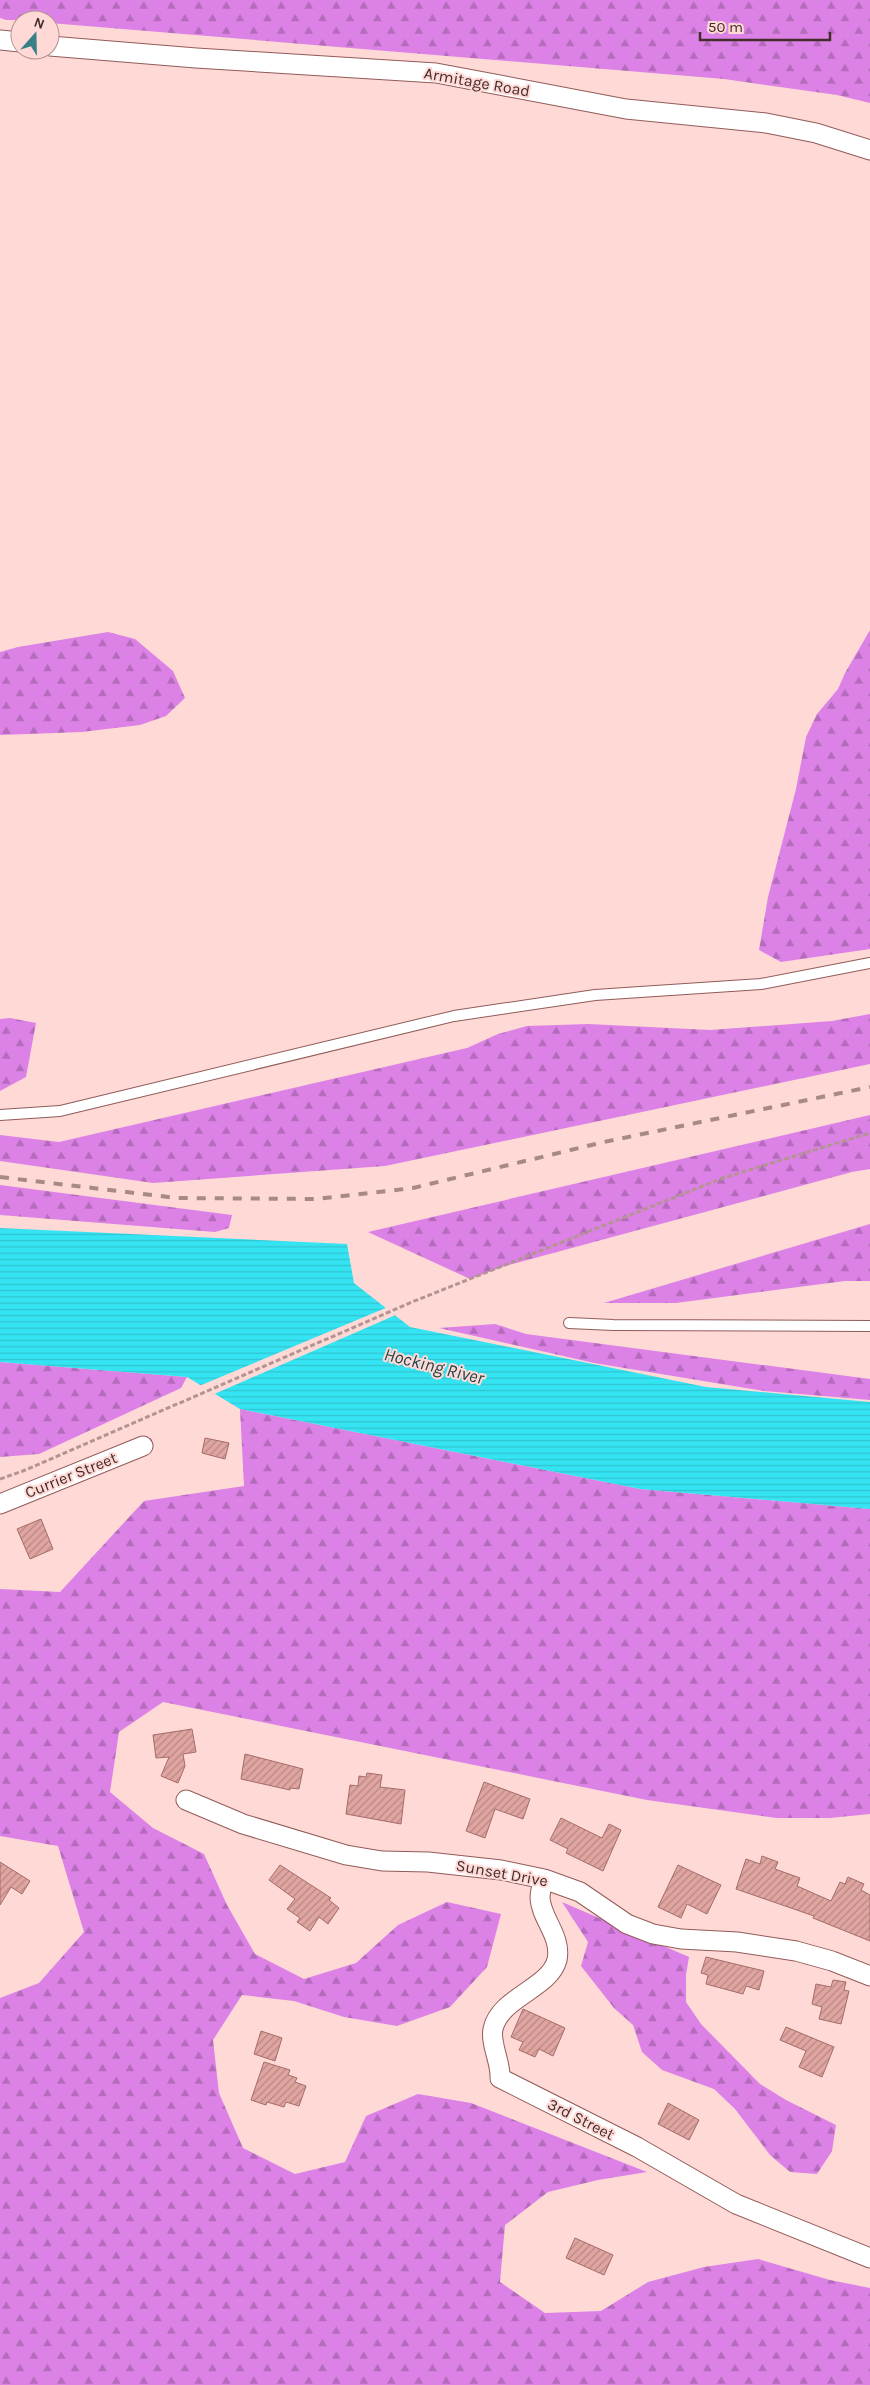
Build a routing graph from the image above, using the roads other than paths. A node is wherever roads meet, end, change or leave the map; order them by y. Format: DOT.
graph roads {
  1 [pos="60,47"];
  2 [pos="870,150"];
  3 [pos="870,963"];
  4 [pos="0,1115"];
  5 [pos="569,1323"];
  6 [pos="870,1326"];
  7 [pos="143,1446"];
  8 [pos="0,1504"];
  9 [pos="186,1800"];
  10 [pos="544,1879"];
  11 [pos="870,1976"];
  12 [pos="870,2258"];
  1 -- 2 [label="street, Armitage Road"];
  3 -- 4 [label="lane"];
  5 -- 6 [label="lane"];
  7 -- 8 [label="street, Currier Street"];
  9 -- 10 [label="street, Sunset Drive"];
  10 -- 11 [label="street, Sunset Drive"];
  10 -- 12 [label="street, 3rd Street"];
}
